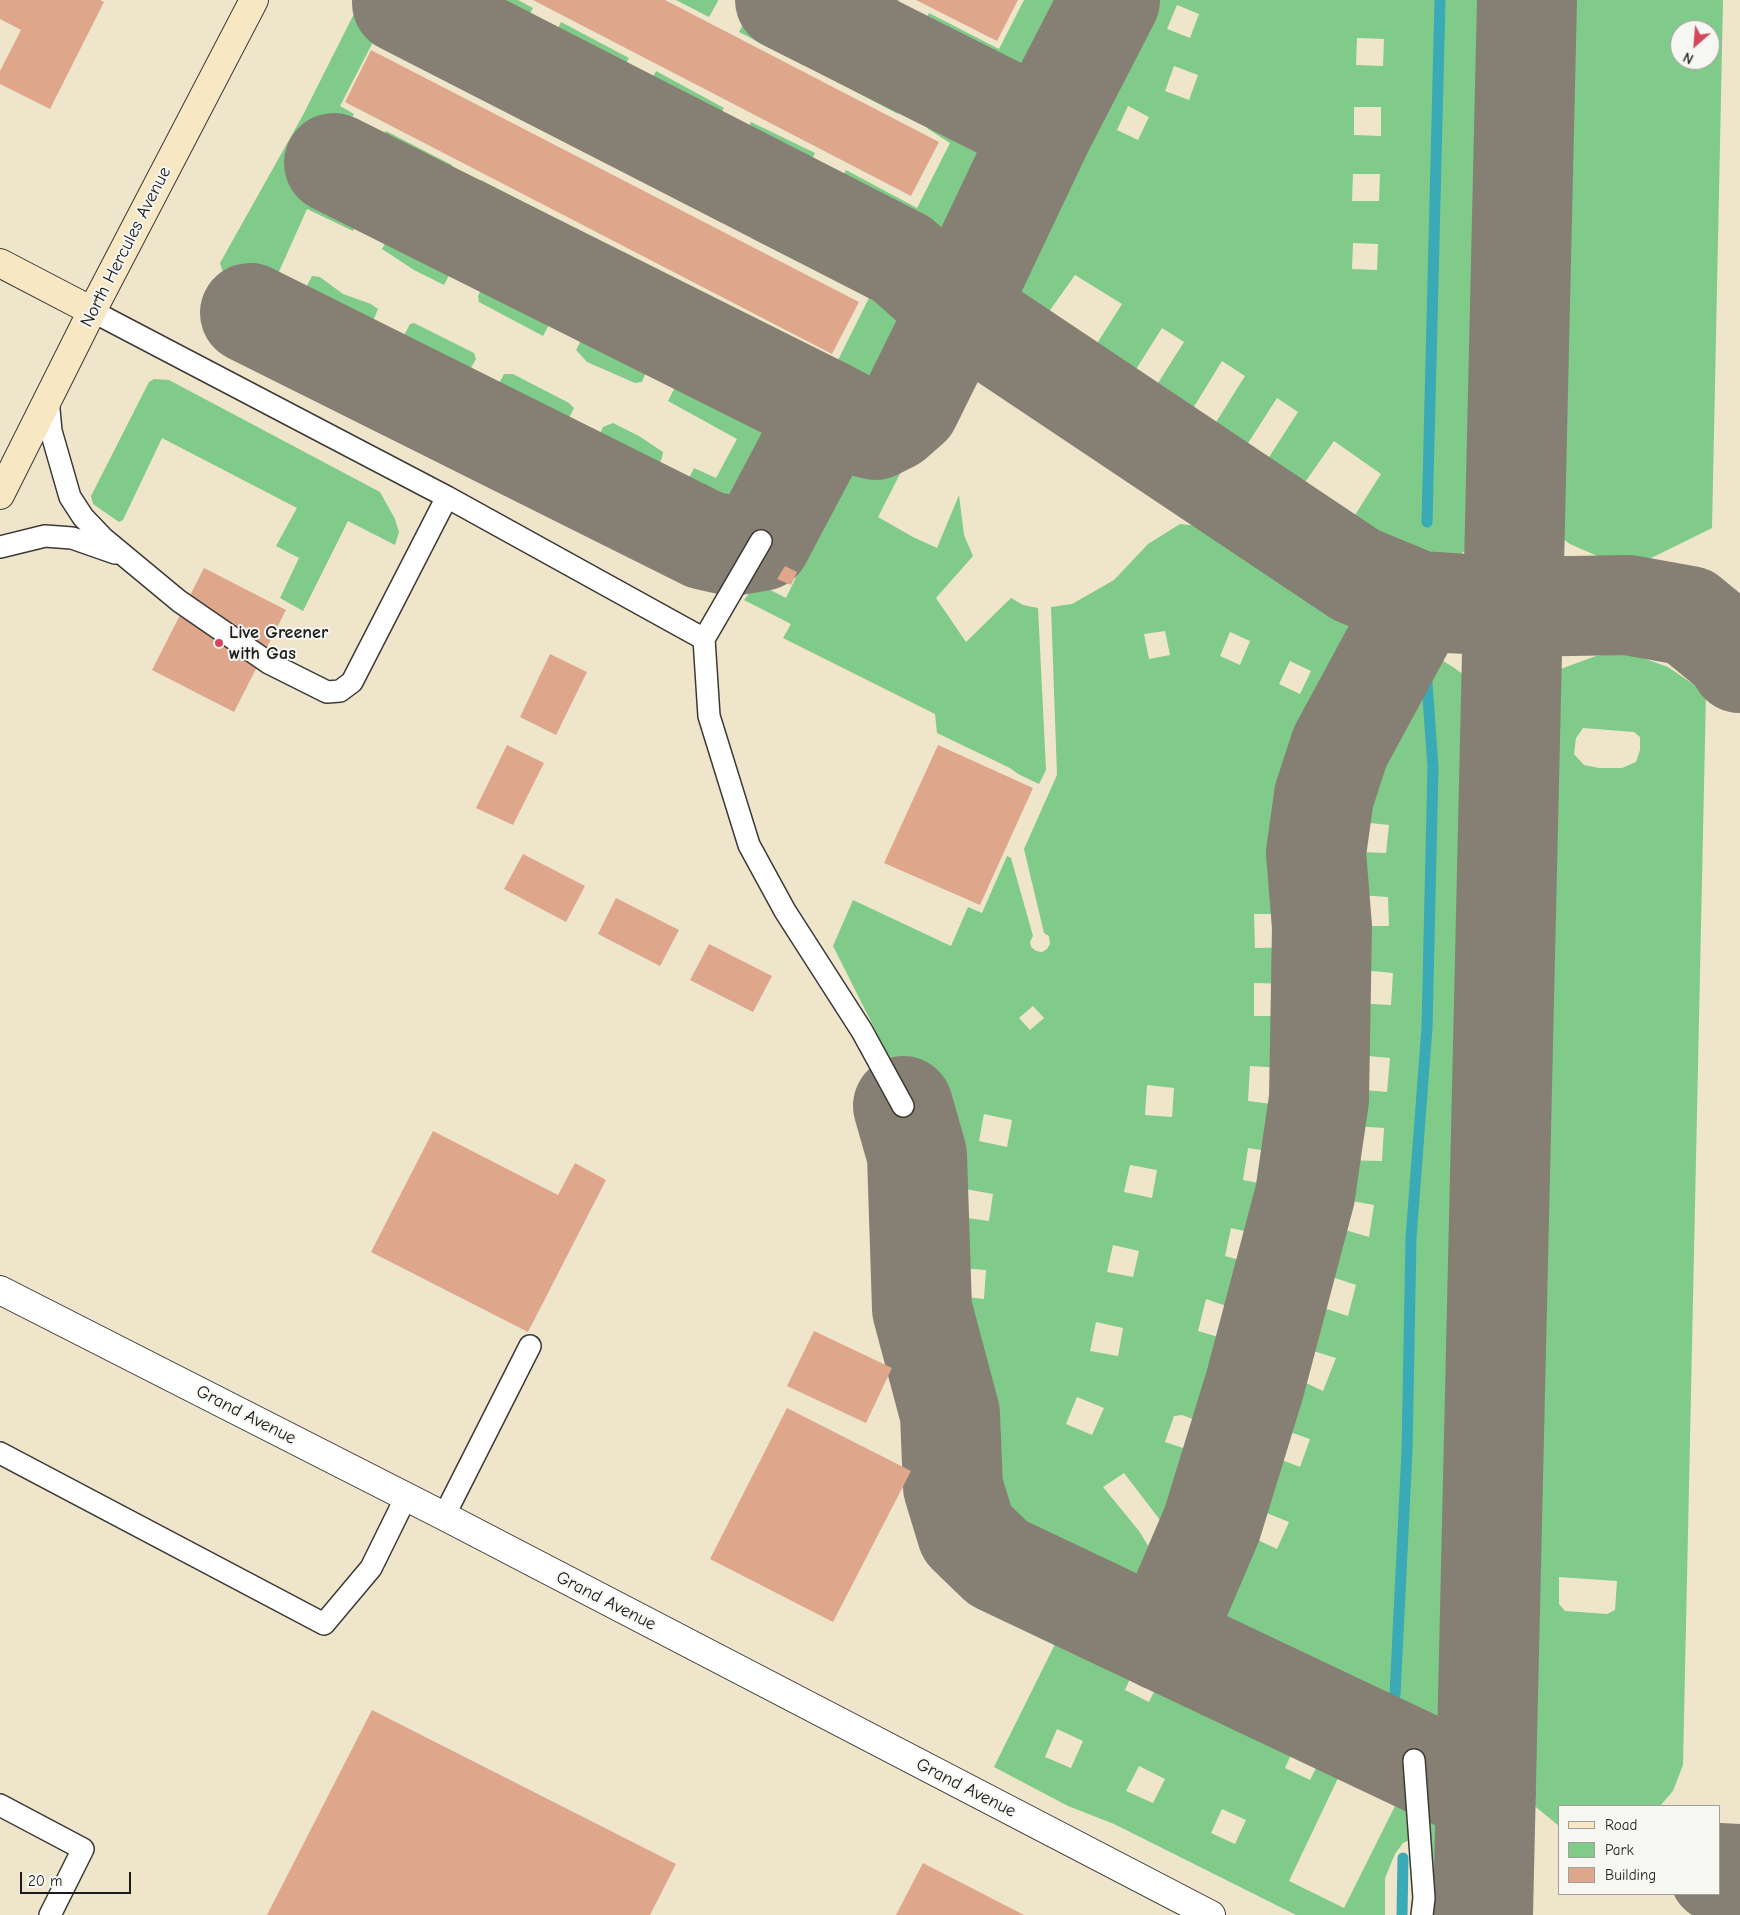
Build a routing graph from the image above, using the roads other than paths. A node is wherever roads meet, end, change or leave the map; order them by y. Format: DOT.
graph roads {
  1 [pos="254,0"];
  2 [pos="0,263"];
  3 [pos="92,311"];
  4 [pos="48,399"];
  5 [pos="0,495"];
  6 [pos="447,497"];
  7 [pos="761,542"];
  8 [pos="0,547"];
  9 [pos="129,559"];
  10 [pos="704,639"];
  11 [pos="903,1106"];
  12 [pos="0,1290"];
  13 [pos="530,1346"];
  14 [pos="0,1453"];
  15 [pos="406,1497"];
  16 [pos="444,1516"];
  17 [pos="1414,1760"];
  18 [pos="0,1805"];
  19 [pos="50,1915"];
  20 [pos="1211,1915"];
  21 [pos="1422,1915"];
  1 -- 3 [label="street, North Hercules Avenue"];
  2 -- 3 [label="street"];
  3 -- 4 [label="street, North Hercules Avenue"];
  3 -- 6 [label="lane"];
  4 -- 5 [label="street, North Hercules Avenue"];
  4 -- 9 [label="lane"];
  6 -- 9 [label="lane"];
  6 -- 10 [label="lane"];
  7 -- 10 [label="lane"];
  8 -- 9 [label="lane"];
  10 -- 11 [label="lane"];
  12 -- 15 [label="street, Grand Avenue"];
  13 -- 16 [label="lane"];
  14 -- 15 [label="lane"];
  15 -- 16 [label="street, Grand Avenue"];
  16 -- 20 [label="street, Grand Avenue"];
  17 -- 21 [label="lane"];
  18 -- 19 [label="lane"];
}
